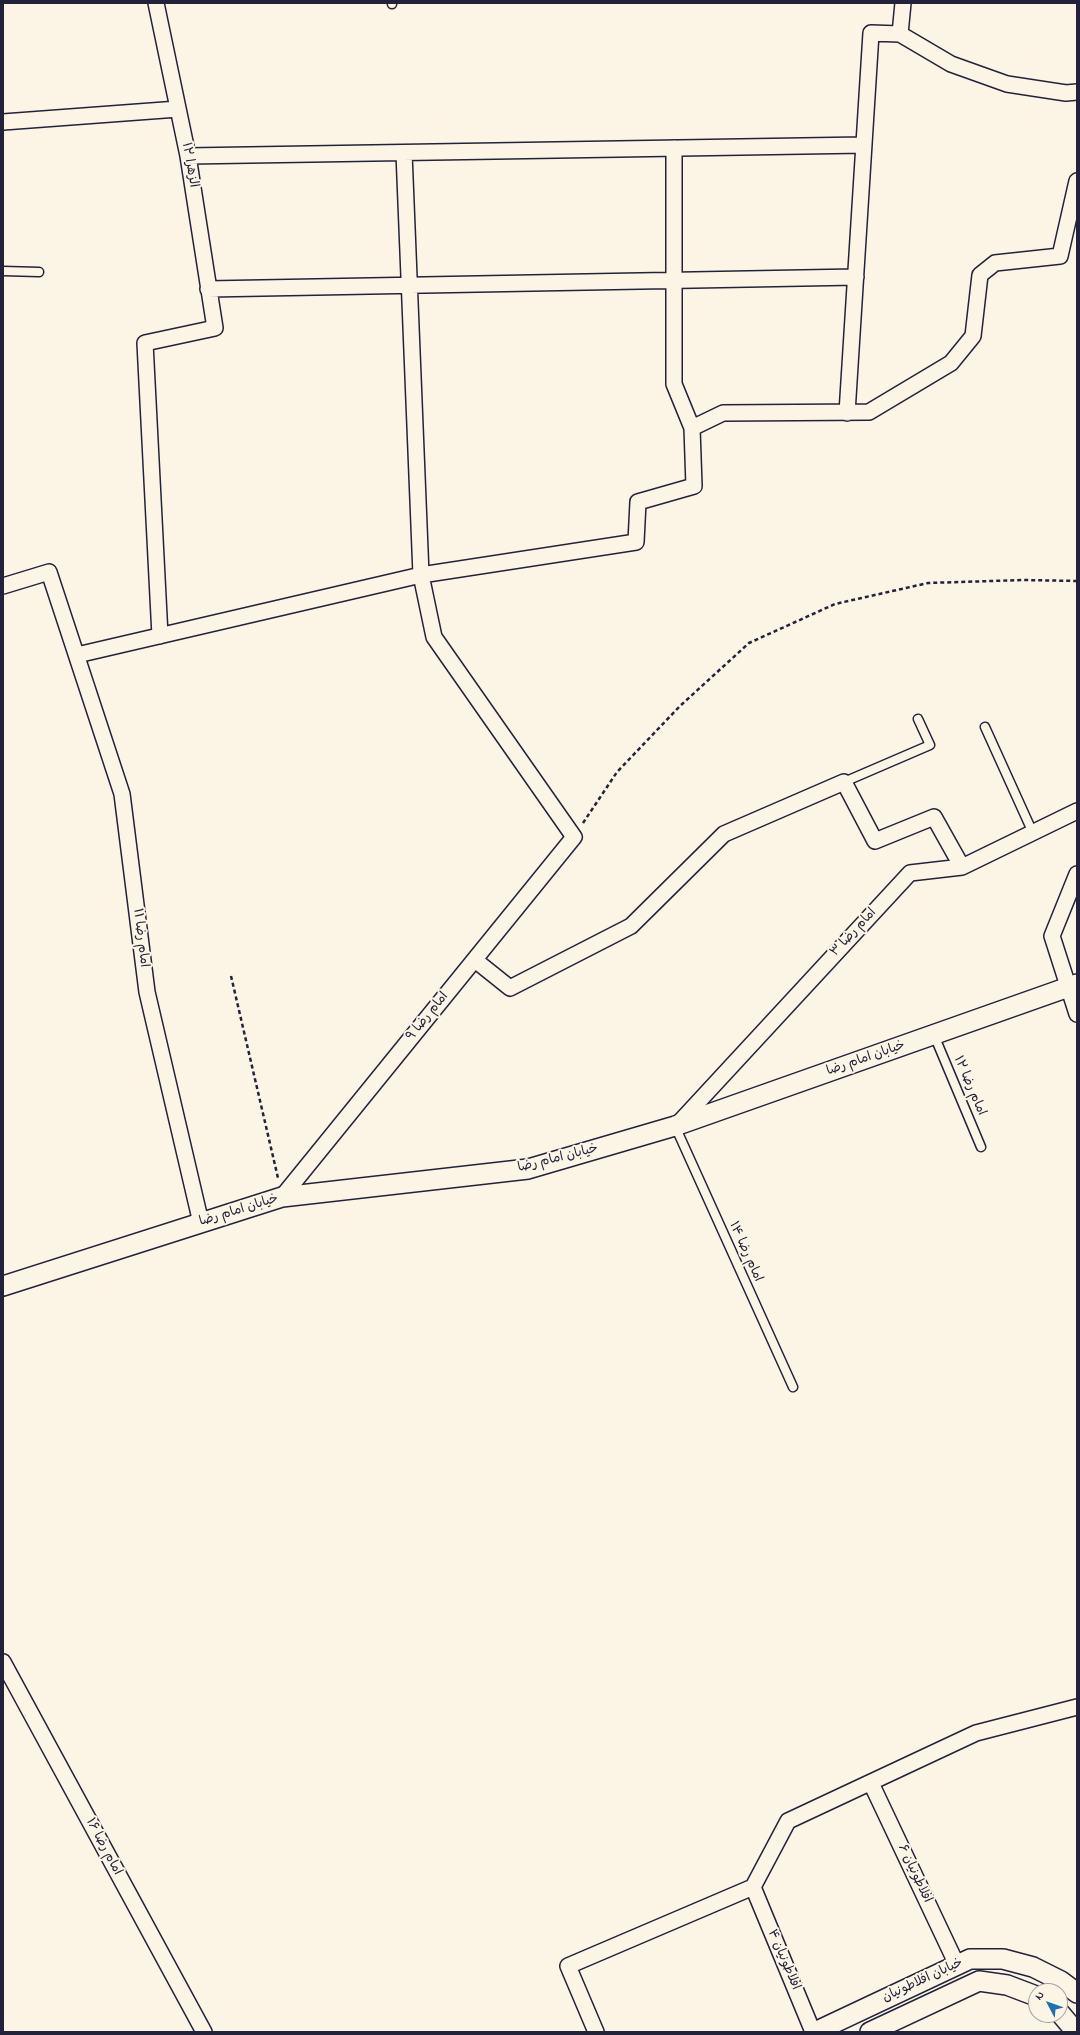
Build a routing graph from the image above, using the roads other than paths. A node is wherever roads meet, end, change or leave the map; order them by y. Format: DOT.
graph roads {
  1 [pos="156,3"];
  2 [pos="903,3"];
  3 [pos="900,34"];
  4 [pos="1077,92"];
  5 [pos="178,109"];
  6 [pos="3,122"];
  7 [pos="864,145"];
  8 [pos="674,148"];
  9 [pos="404,153"];
  10 [pos="188,156"];
  11 [pos="1077,182"];
  12 [pos="3,271"];
  13 [pos="39,272"];
  14 [pos="856,277"];
  15 [pos="674,280"];
  16 [pos="410,285"];
  17 [pos="208,289"];
  18 [pos="847,413"];
  19 [pos="692,428"];
  20 [pos="422,575"];
  21 [pos="3,586"];
  22 [pos="160,636"];
  23 [pos="77,655"];
  24 [pos="918,719"];
  25 [pos="985,726"];
  26 [pos="844,782"];
  27 [pos="1077,812"];
  28 [pos="1033,833"];
  29 [pos="962,867"];
  30 [pos="1077,874"];
  31 [pos="475,960"];
  32 [pos="1073,986"];
  33 [pos="1077,1014"];
  34 [pos="934,1035"];
  35 [pos="675,1126"];
  36 [pos="981,1147"];
  37 [pos="282,1198"];
  38 [pos="201,1223"];
  39 [pos="3,1286"];
  40 [pos="793,1387"];
  41 [pos="3,1662"];
  42 [pos="1077,1707"];
  43 [pos="871,1782"];
  44 [pos="753,1887"];
  45 [pos="957,1965"];
  46 [pos="1028,1993"];
  47 [pos="1077,1994"];
  48 [pos="1068,2022"];
  49 [pos="204,2032"];
  50 [pos="596,2032"];
  51 [pos="814,2032"];
  52 [pos="870,2032"];
  53 [pos="1076,2032"];
  1 -- 5 [label="street, الزهرا ۱۲"];
  2 -- 3 [label="street"];
  3 -- 4 [label="street"];
  3 -- 7 [label="street"];
  5 -- 6 [label="street"];
  5 -- 10 [label="street, الزهرا ۱۲"];
  7 -- 8 [label="street"];
  7 -- 14 [label="street"];
  8 -- 9 [label="street"];
  8 -- 15 [label="street"];
  9 -- 10 [label="street"];
  9 -- 16 [label="street"];
  10 -- 17 [label="street, الزهرا ۱۲"];
  11 -- 18 [label="street"];
  12 -- 13 [label="lane"];
  14 -- 15 [label="street"];
  14 -- 18 [label="street"];
  15 -- 16 [label="street"];
  15 -- 19 [label="street"];
  16 -- 17 [label="street"];
  16 -- 20 [label="street"];
  17 -- 22 [label="street, الزهرا ۱۲"];
  18 -- 19 [label="street"];
  19 -- 20 [label="street"];
  20 -- 22 [label="street"];
  20 -- 31 [label="street, امام رضا ۹"];
  21 -- 23 [label="street, امام رضا ۱۱"];
  22 -- 23 [label="street"];
  23 -- 38 [label="street, امام رضا ۱۱"];
  24 -- 26 [label="lane"];
  25 -- 28 [label="lane"];
  26 -- 29 [label="street"];
  26 -- 31 [label="street"];
  27 -- 28 [label="street, امام رضا ۳"];
  28 -- 29 [label="street, امام رضا ۳"];
  29 -- 35 [label="street, امام رضا ۳"];
  30 -- 32 [label="street"];
  31 -- 37 [label="street, امام رضا ۹"];
  32 -- 33 [label="street"];
  32 -- 34 [label="street, خیابان امام رضا"];
  34 -- 35 [label="street, خیابان امام رضا"];
  34 -- 36 [label="lane, امام رضا ۱۲"];
  35 -- 37 [label="street, خیابان امام رضا"];
  35 -- 40 [label="lane, امام رضا ۱۴"];
  37 -- 38 [label="street, خیابان امام رضا"];
  38 -- 39 [label="street, خیابان امام رضا"];
  41 -- 49 [label="street, امام رضا ۱۶"];
  42 -- 43 [label="street"];
  43 -- 44 [label="street"];
  43 -- 45 [label="street, افلاطونیان ۶"];
  44 -- 50 [label="street"];
  44 -- 51 [label="street, افلاطونیان ۴"];
  45 -- 47 [label="street, خیابان افلاطونیان"];
  45 -- 51 [label="street, خیابان افلاطونیان"];
  46 -- 52 [label="street, خیابان افلاطونیان"];
  48 -- 53 [label="street"];
}
